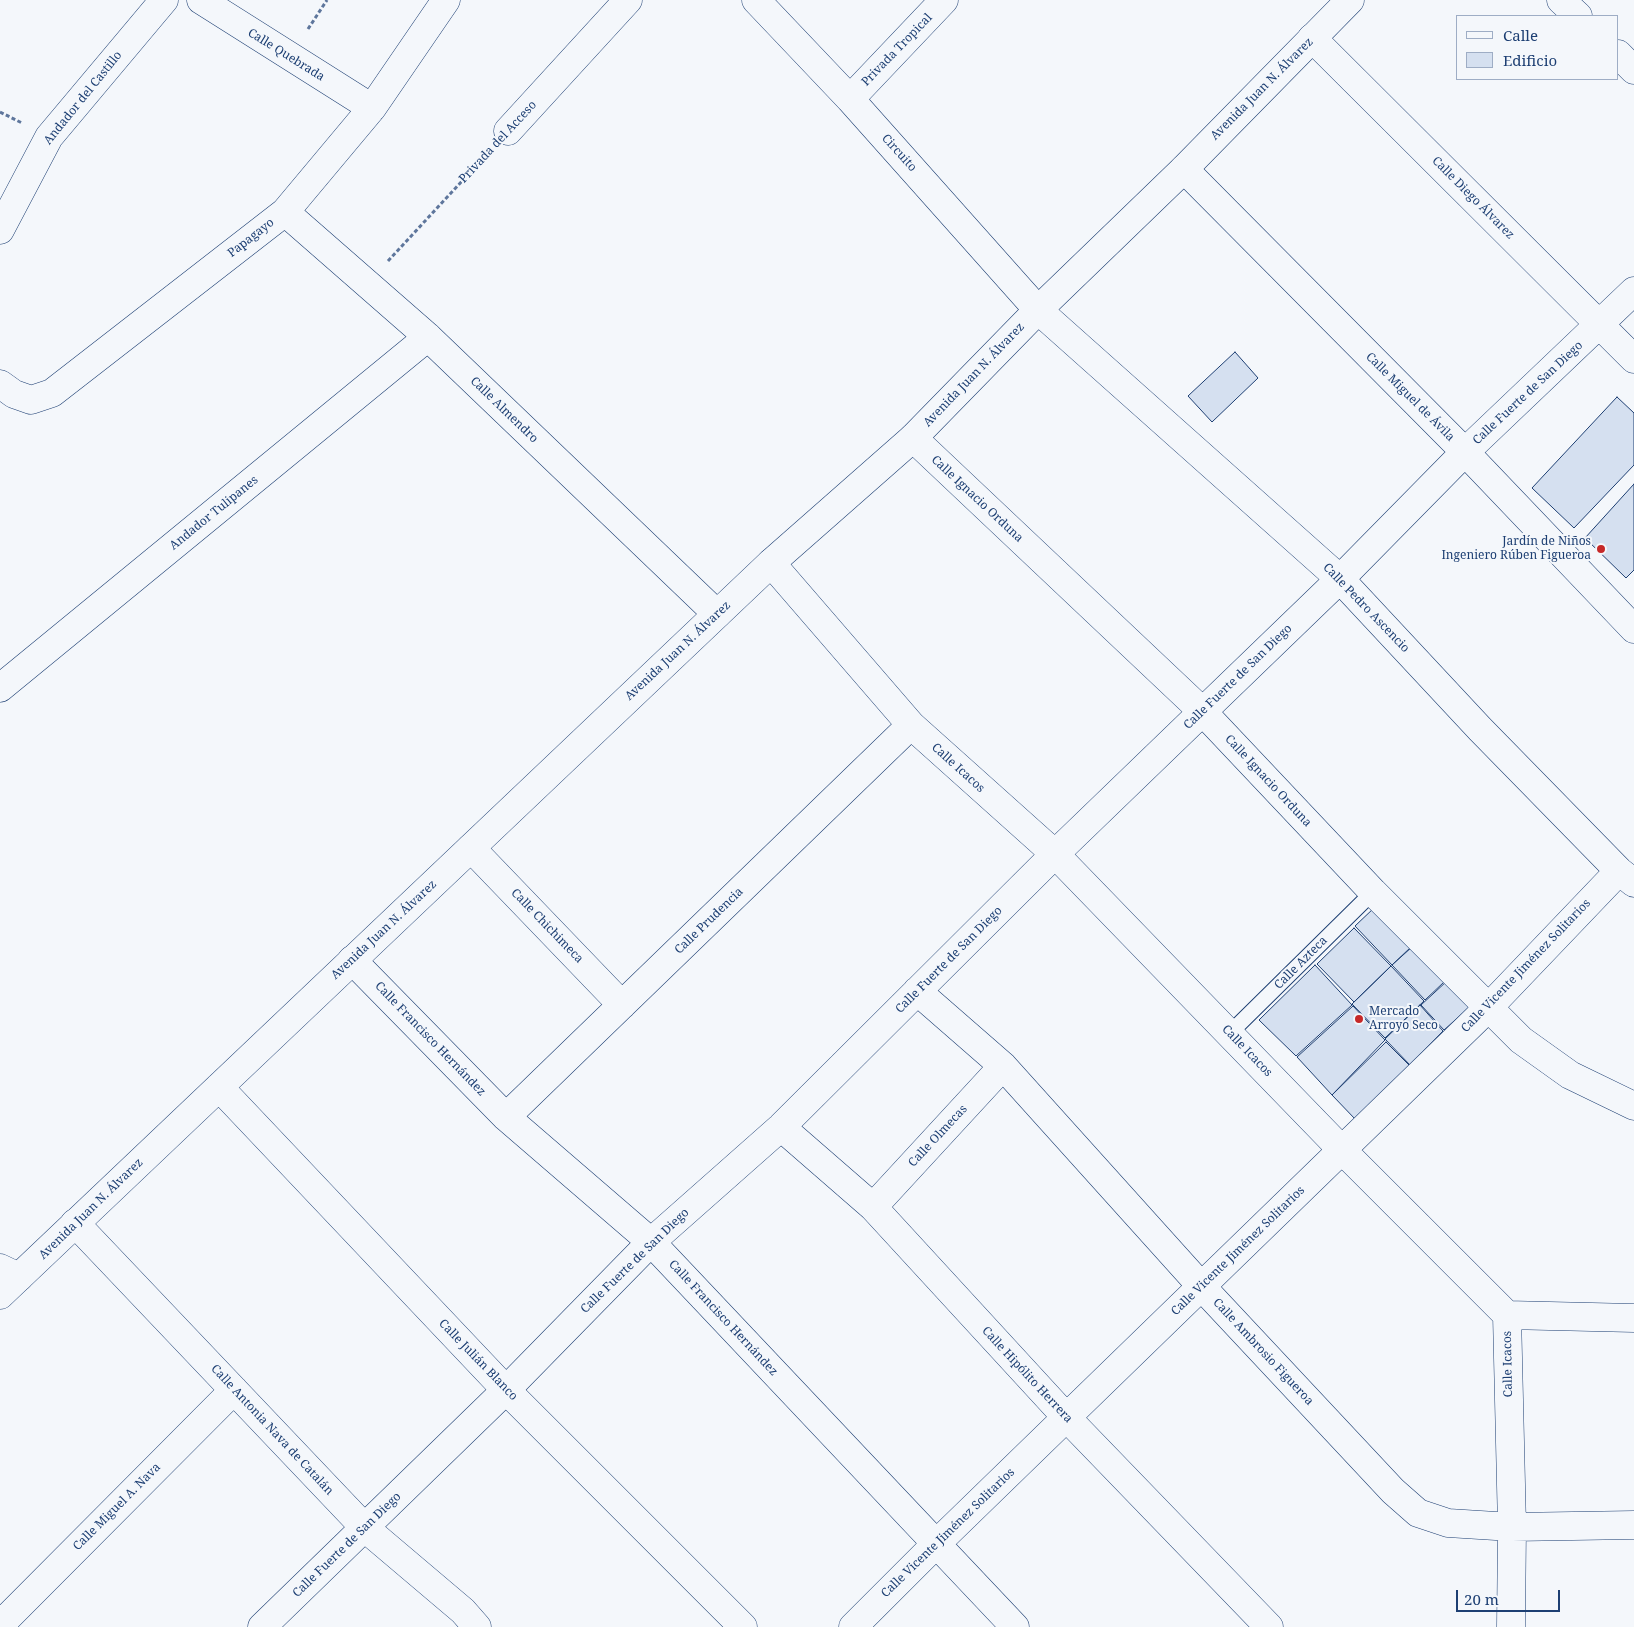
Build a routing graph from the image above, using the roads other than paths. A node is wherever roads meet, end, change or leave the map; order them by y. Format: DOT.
graph roads {
  1 [pos="164,0"];
  2 [pos="201,0"];
  3 [pos="446,0"];
  4 [pos="628,0"];
  5 [pos="756,0"];
  6 [pos="944,0"];
  7 [pos="1350,0"];
  8 [pos="1561,0"];
  9 [pos="1577,15"];
  10 [pos="1312,38"];
  11 [pos="850,99"];
  12 [pos="372,108"];
  13 [pos="508,131"];
  14 [pos="1184,168"];
  15 [pos="285,212"];
  16 [pos="0,230"];
  17 [pos="1634,291"];
  18 [pos="1038,310"];
  19 [pos="1600,324"];
  20 [pos="428,338"];
  21 [pos="1634,358"];
  22 [pos="0,384"];
  23 [pos="913,438"];
  24 [pos="1465,452"];
  25 [pos="771,563"];
  26 [pos="1340,578"];
  27 [pos="717,614"];
  28 [pos="1634,629"];
  29 [pos="0,688"];
  30 [pos="1202,712"];
  31 [pos="911,725"];
  32 [pos="471,848"];
  33 [pos="1055,854"];
  34 [pos="1627,877"];
  35 [pos="1373,892"];
  36 [pos="352,960"];
  37 [pos="917,991"];
  38 [pos="622,1005"];
  39 [pos="1489,1007"];
  40 [pos="1230,1033"];
  41 [pos="1003,1066"];
  42 [pos="219,1087"];
  43 [pos="1634,1106"];
  44 [pos="506,1117"];
  45 [pos="781,1127"];
  46 [pos="1342,1150"];
  47 [pos="873,1207"];
  48 [pos="75,1223"];
  49 [pos="651,1242"];
  50 [pos="6,1280"];
  51 [pos="1202,1287"];
  52 [pos="1507,1315"];
  53 [pos="1634,1318"];
  54 [pos="234,1390"];
  55 [pos="506,1390"];
  56 [pos="1067,1418"];
  57 [pos="1634,1525"];
  58 [pos="1512,1527"];
  59 [pos="365,1528"];
  60 [pos="936,1544"];
  61 [pos="0,1625"];
  62 [pos="262,1627"];
  63 [pos="478,1627"];
  64 [pos="743,1627"];
  65 [pos="853,1627"];
  66 [pos="1014,1627"];
  67 [pos="1269,1627"];
  68 [pos="1511,1627"];
  1 -- 16 [label="street, Andador del Castillo"];
  2 -- 12 [label="street, Calle Quebrada"];
  3 -- 12 [label="street, Papagayo"];
  4 -- 13 [label="street, Privada del Acceso"];
  5 -- 11 [label="street, Circuito"];
  6 -- 11 [label="street, Privada Tropical"];
  7 -- 10 [label="street, Avenida Juan N. Álvarez"];
  8 -- 9 [label="street"];
  10 -- 14 [label="street, Avenida Juan N. Álvarez"];
  10 -- 19 [label="street, Calle Diego Álvarez"];
  11 -- 18 [label="street, Circuito"];
  12 -- 15 [label="street, Papagayo"];
  14 -- 18 [label="street, Avenida Juan N. Álvarez"];
  14 -- 24 [label="street, Calle Miguel de Ávila"];
  15 -- 20 [label="street, Calle Almendro"];
  15 -- 22 [label="street, Papagayo"];
  17 -- 19 [label="street, Calle Fuerte de San Diego"];
  18 -- 23 [label="street, Avenida Juan N. Álvarez"];
  18 -- 26 [label="street, Calle Pedro Ascencio"];
  19 -- 21 [label="street, Calle Diego Álvarez"];
  19 -- 24 [label="street, Calle Fuerte de San Diego"];
  20 -- 27 [label="street, Calle Almendro"];
  20 -- 29 [label="street, Andador Tulipanes"];
  23 -- 25 [label="street, Avenida Juan N. Álvarez"];
  23 -- 30 [label="street, Calle Ignacio Orduna"];
  24 -- 26 [label="street, Calle Fuerte de San Diego"];
  24 -- 28 [label="street, Calle Miguel de Ávila"];
  25 -- 27 [label="street, Avenida Juan N. Álvarez"];
  25 -- 31 [label="street, Calle Icacos"];
  26 -- 30 [label="street, Calle Fuerte de San Diego"];
  26 -- 34 [label="street, Calle Pedro Ascencio"];
  27 -- 32 [label="street, Avenida Juan N. Álvarez"];
  30 -- 33 [label="street, Calle Fuerte de San Diego"];
  30 -- 35 [label="street, Calle Ignacio Orduna"];
  31 -- 33 [label="street, Calle Icacos"];
  31 -- 38 [label="street, Calle Prudencia"];
  32 -- 36 [label="street, Avenida Juan N. Álvarez"];
  32 -- 38 [label="street, Calle Chichimeca"];
  33 -- 37 [label="street, Calle Fuerte de San Diego"];
  33 -- 40 [label="street, Calle Icacos"];
  34 -- 39 [label="street, Calle Vicente Jiménez Solitarios"];
  35 -- 39 [label="street, Calle Ignacio Orduna"];
  35 -- 40 [label="lane, Calle Azteca"];
  36 -- 42 [label="street, Avenida Juan N. Álvarez"];
  36 -- 44 [label="street, Calle Francisco Hernández"];
  37 -- 41 [label="street, Calle Ambrosio Figueroa"];
  37 -- 45 [label="street, Calle Fuerte de San Diego"];
  38 -- 44 [label="street, Calle Prudencia"];
  39 -- 43 [label="street, Calle Ignacio Orduna"];
  39 -- 46 [label="street, Calle Vicente Jiménez Solitarios"];
  40 -- 46 [label="street, Calle Icacos"];
  41 -- 47 [label="street, Calle Olmecas"];
  41 -- 51 [label="street, Calle Ambrosio Figueroa"];
  42 -- 48 [label="street, Avenida Juan N. Álvarez"];
  42 -- 55 [label="street, Calle Julián Blanco"];
  44 -- 49 [label="street, Calle Francisco Hernández"];
  45 -- 47 [label="street, Calle Hipólito Herrera"];
  45 -- 49 [label="street, Calle Fuerte de San Diego"];
  46 -- 51 [label="street, Calle Vicente Jiménez Solitarios"];
  46 -- 52 [label="street, Calle Icacos"];
  47 -- 56 [label="street, Calle Hipólito Herrera"];
  48 -- 50 [label="street, Avenida Juan N. Álvarez"];
  48 -- 54 [label="street, Calle Antonia Nava de Catalán"];
  49 -- 55 [label="street, Calle Fuerte de San Diego"];
  49 -- 60 [label="street, Calle Francisco Hernández"];
  51 -- 56 [label="street, Calle Vicente Jiménez Solitarios"];
  51 -- 58 [label="street, Calle Ambrosio Figueroa"];
  52 -- 53 [label="street"];
  52 -- 58 [label="street, Calle Icacos"];
  54 -- 59 [label="street, Calle Antonia Nava de Catalán"];
  54 -- 61 [label="street, Calle Miguel A. Nava"];
  55 -- 59 [label="street, Calle Fuerte de San Diego"];
  55 -- 64 [label="street, Calle Julián Blanco"];
  56 -- 60 [label="street, Calle Vicente Jiménez Solitarios"];
  56 -- 67 [label="street, Calle Hipólito Herrera"];
  57 -- 58 [label="street, Calle Ambrosio Figueroa"];
  58 -- 68 [label="street, Calle Icacos"];
  59 -- 62 [label="street, Calle Fuerte de San Diego"];
  59 -- 63 [label="street, Calle Antonia Nava de Catalán"];
  60 -- 65 [label="street, Calle Vicente Jiménez Solitarios"];
  60 -- 66 [label="street, Calle Francisco Hernández"];
}
